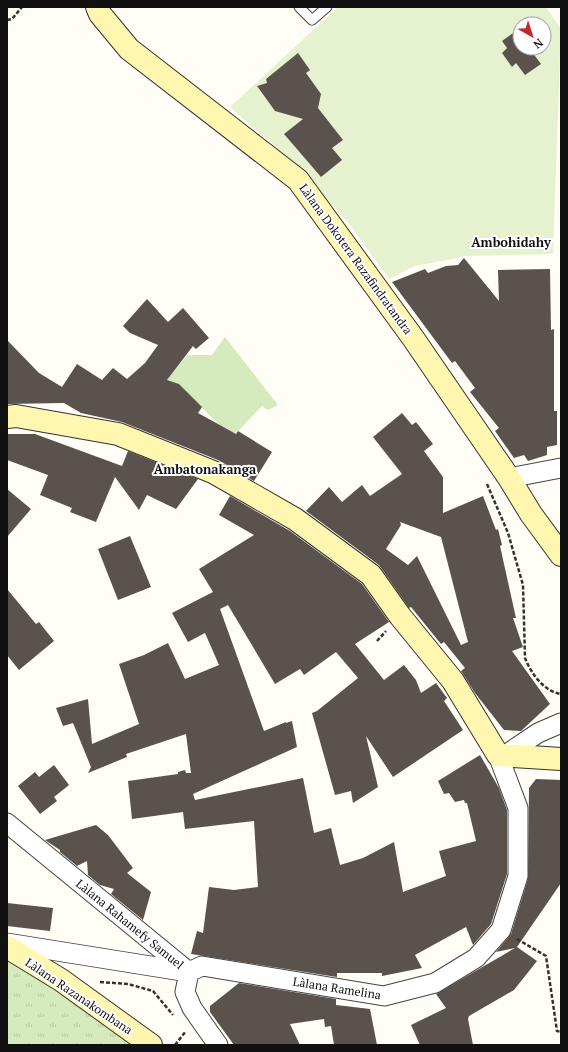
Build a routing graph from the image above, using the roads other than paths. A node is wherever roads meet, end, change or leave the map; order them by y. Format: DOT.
graph roads {
  1 [pos="97,7"];
  2 [pos="299,7"];
  3 [pos="327,7"];
  4 [pos="7,417"];
  5 [pos="561,468"];
  6 [pos="509,478"];
  7 [pos="561,555"];
  8 [pos="561,722"];
  9 [pos="501,755"];
  10 [pos="561,759"];
  11 [pos="7,823"];
  12 [pos="7,943"];
  13 [pos="7,947"];
  14 [pos="189,972"];
  15 [pos="151,1045"];
  16 [pos="218,1045"];
  1 -- 6 [label="street, Làlana Dokotera Razafindratandra"];
  2 -- 3 [label="lane"];
  4 -- 9 [label="street"];
  5 -- 6 [label="street"];
  6 -- 7 [label="street, Làlana Dokotera Razafindratandra"];
  8 -- 9 [label="street"];
  9 -- 10 [label="street"];
  9 -- 14 [label="street, Làlana Ramelina"];
  11 -- 14 [label="street, Làlana Rahamefy Samuel"];
  12 -- 14 [label="street"];
  13 -- 15 [label="street, Làlana Razanakombana"];
  14 -- 16 [label="street, Làlana Rahamefy Samuel"];
}
